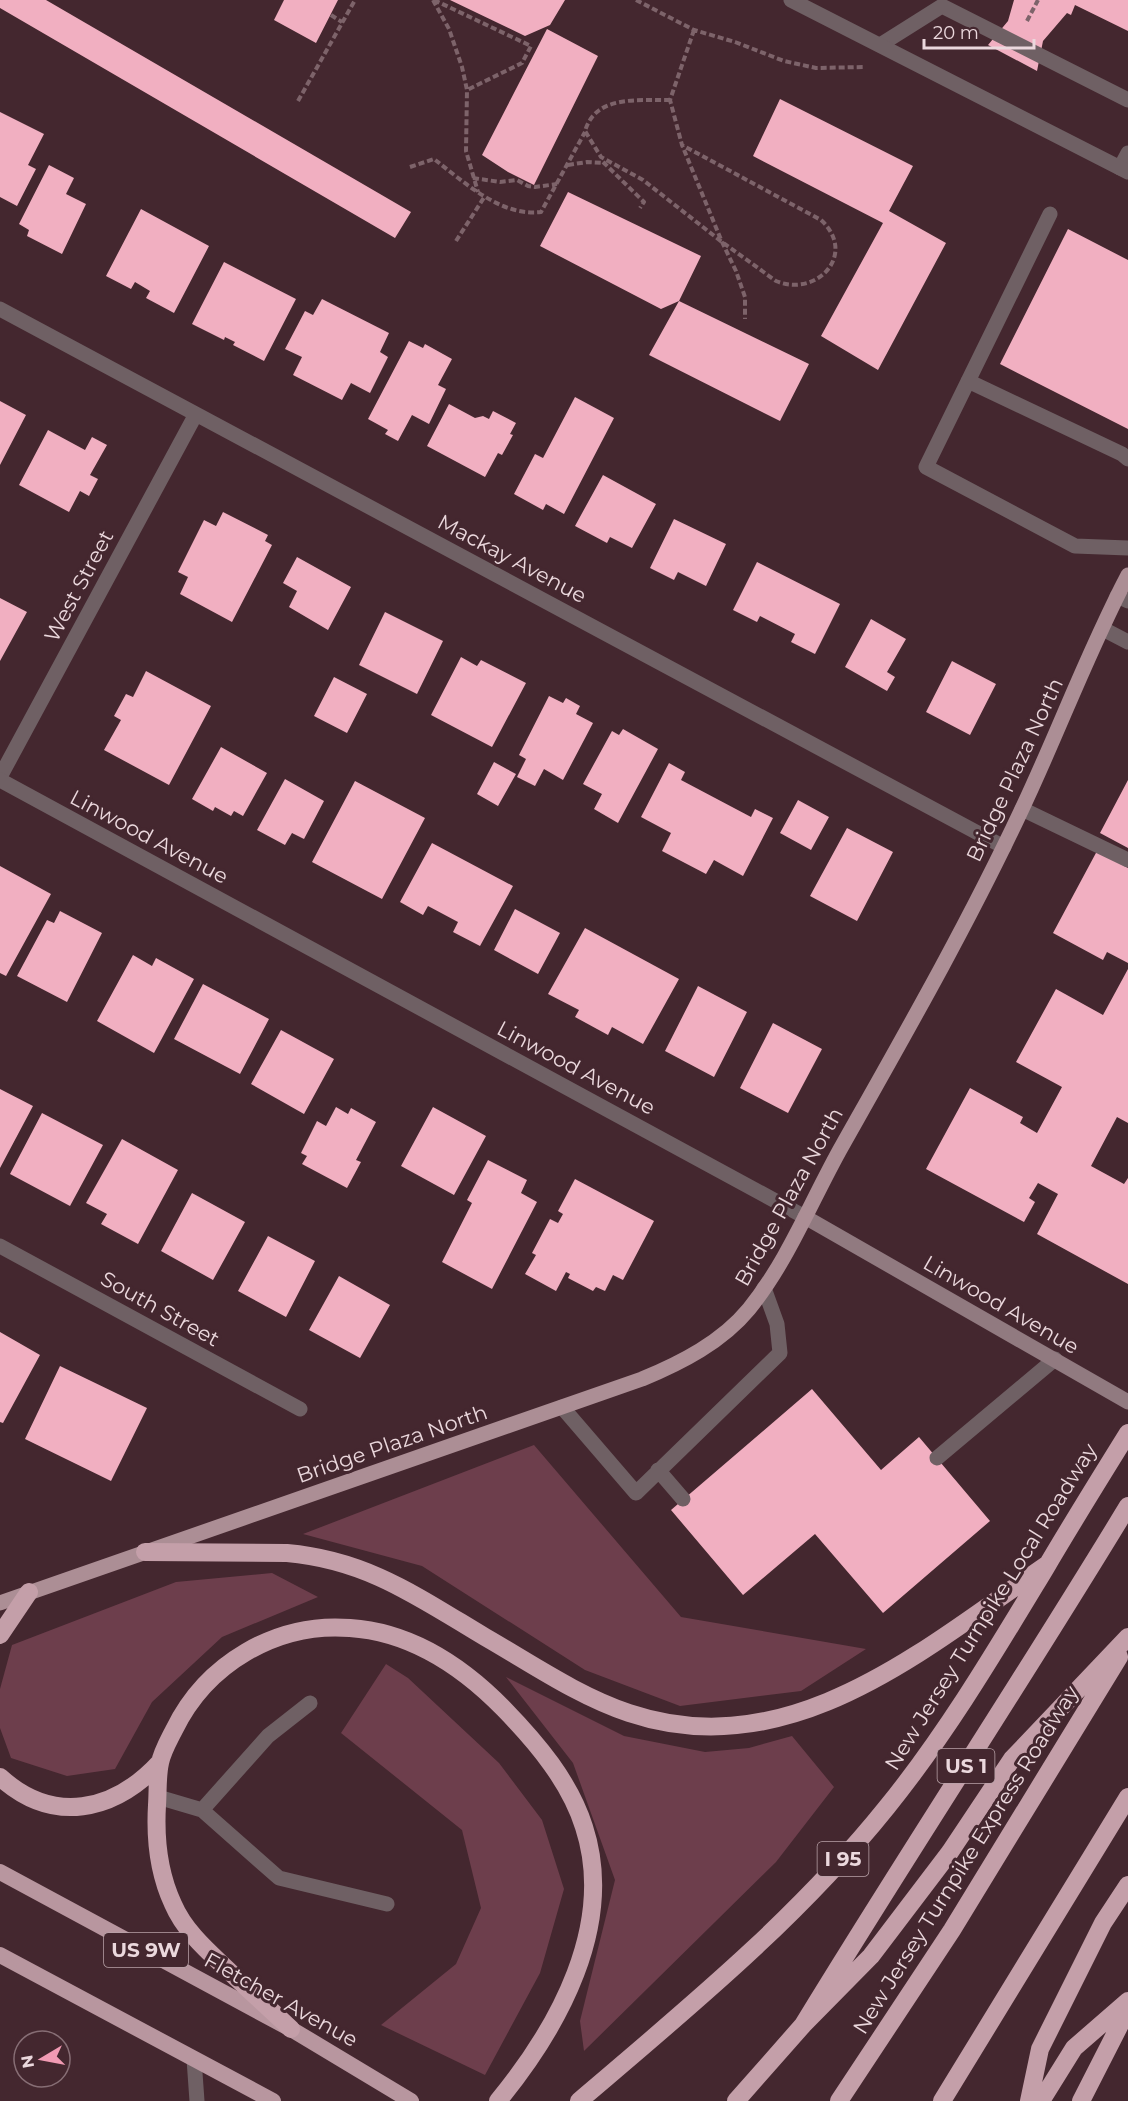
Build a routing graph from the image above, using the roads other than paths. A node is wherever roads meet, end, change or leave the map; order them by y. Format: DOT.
graph roads {
  1 [pos="792,0"];
  2 [pos="880,45"];
  3 [pos="1128,100"];
  4 [pos="1128,153"];
  5 [pos="1124,170"];
  6 [pos="1050,214"];
  7 [pos="0,309"];
  8 [pos="968,381"];
  9 [pos="196,414"];
  10 [pos="1128,459"];
  11 [pos="1128,548"];
  12 [pos="1128,575"];
  13 [pos="1123,599"];
  14 [pos="1102,629"];
  15 [pos="1128,642"];
  16 [pos="0,779"];
  17 [pos="1022,809"];
  18 [pos="1004,847"];
  19 [pos="1128,860"];
  20 [pos="805,1217"];
  21 [pos="0,1246"];
  22 [pos="764,1288"];
  23 [pos="1054,1359"];
  24 [pos="1128,1402"];
  25 [pos="562,1407"];
  26 [pos="300,1409"];
  27 [pos="1128,1433"];
  28 [pos="937,1458"];
  29 [pos="658,1470"];
  30 [pos="683,1499"];
  31 [pos="1128,1506"];
  32 [pos="146,1552"];
  33 [pos="1048,1564"];
  34 [pos="29,1592"];
  35 [pos="0,1603"];
  36 [pos="0,1635"];
  37 [pos="1128,1637"];
  38 [pos="1128,1642"];
  39 [pos="310,1704"];
  40 [pos="160,1762"];
  41 [pos="0,1777"];
  42 [pos="158,1797"];
  43 [pos="1128,1797"];
  44 [pos="202,1810"];
  45 [pos="0,1872"];
  46 [pos="1128,1885"];
  47 [pos="387,1904"];
  48 [pos="0,1955"];
  49 [pos="1128,2001"];
  50 [pos="1128,2009"];
  51 [pos="803,2025"];
  52 [pos="291,2029"];
  53 [pos="194,2059"];
  54 [pos="197,2101"];
  55 [pos="273,2101"];
  56 [pos="411,2101"];
  57 [pos="498,2101"];
  58 [pos="579,2101"];
  59 [pos="736,2101"];
  60 [pos="839,2101"];
  61 [pos="942,2101"];
  62 [pos="1029,2101"];
  63 [pos="1041,2101"];
  64 [pos="1081,2101"];
  1 -- 2 [label="street"];
  2 -- 3 [label="street"];
  2 -- 5 [label="street"];
  4 -- 5 [label="street"];
  6 -- 8 [label="street"];
  7 -- 9 [label="street, Mackay Avenue"];
  8 -- 10 [label="street"];
  8 -- 11 [label="street"];
  9 -- 16 [label="street, West Street"];
  9 -- 18 [label="street, Mackay Avenue"];
  12 -- 13 [label="main road, Bridge Plaza North"];
  13 -- 14 [label="main road, Bridge Plaza North"];
  14 -- 15 [label="street"];
  14 -- 17 [label="main road, Bridge Plaza North"];
  16 -- 20 [label="street, Linwood Avenue"];
  17 -- 18 [label="main road, Bridge Plaza North"];
  17 -- 19 [label="street"];
  18 -- 20 [label="main road, Bridge Plaza North"];
  20 -- 22 [label="main road, Bridge Plaza North"];
  20 -- 23 [label="main road, Linwood Avenue"];
  21 -- 26 [label="street, South Street"];
  22 -- 25 [label="main road, Bridge Plaza North"];
  22 -- 29 [label="street"];
  23 -- 24 [label="main road, Linwood Avenue"];
  23 -- 28 [label="street"];
  25 -- 29 [label="street"];
  25 -- 32 [label="main road, Bridge Plaza North"];
  27 -- 33 [label="highway, New Jersey Turnpike Local Roadway / I 95"];
  29 -- 30 [label="street"];
  31 -- 51 [label="highway, US 1"];
  32 -- 33 [label="highway"];
  32 -- 34 [label="main road, Bridge Plaza North"];
  33 -- 58 [label="highway, New Jersey Turnpike Local Roadway / I 95"];
  34 -- 35 [label="main road, Bridge Plaza North"];
  34 -- 36 [label="highway"];
  37 -- 51 [label="highway, US 1"];
  38 -- 60 [label="highway, New Jersey Turnpike Express Roadway"];
  39 -- 44 [label="street"];
  40 -- 41 [label="highway"];
  40 -- 42 [label="highway"];
  40 -- 57 [label="highway"];
  42 -- 44 [label="street"];
  42 -- 52 [label="highway"];
  43 -- 61 [label="highway"];
  44 -- 47 [label="street"];
  45 -- 52 [label="highway, Fletcher Avenue / US 9W"];
  46 -- 62 [label="highway"];
  48 -- 53 [label="highway"];
  49 -- 63 [label="highway"];
  50 -- 64 [label="highway"];
  51 -- 59 [label="highway, US 1"];
  52 -- 56 [label="highway, Fletcher Avenue / US 9W"];
  53 -- 54 [label="street"];
  53 -- 55 [label="highway"];
}
